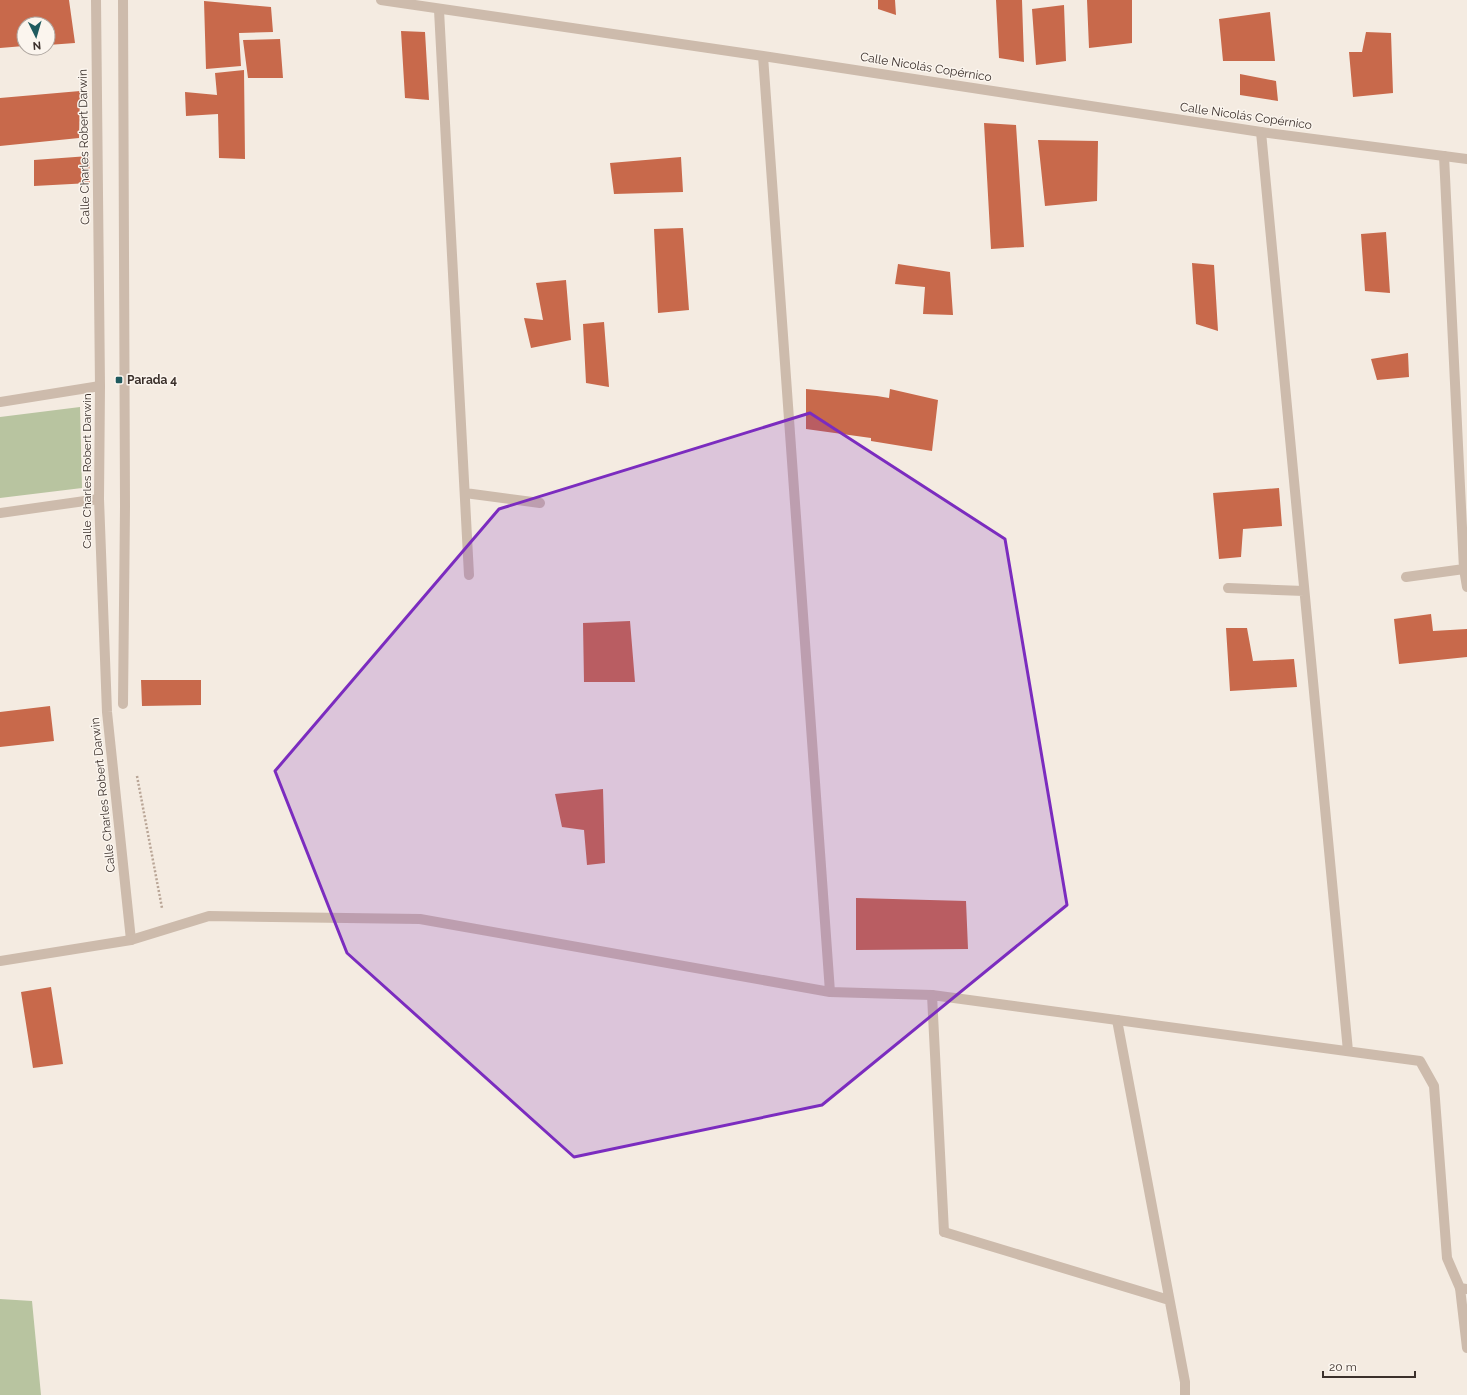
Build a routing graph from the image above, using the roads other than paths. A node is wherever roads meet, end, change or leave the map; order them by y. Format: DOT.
graph roads {
  1 [pos="96,0"];
  2 [pos="124,0"];
  3 [pos="381,0"];
  4 [pos="439,10"];
  5 [pos="763,56"];
  6 [pos="1261,132"];
  7 [pos="1444,156"];
  8 [pos="1467,159"];
  9 [pos="100,386"];
  10 [pos="0,402"];
  11 [pos="465,493"];
  12 [pos="98,499"];
  13 [pos="540,503"];
  14 [pos="0,513"];
  15 [pos="1464,569"];
  16 [pos="469,575"];
  17 [pos="1406,577"];
  18 [pos="1467,587"];
  19 [pos="1228,588"];
  20 [pos="1304,591"];
  21 [pos="123,704"];
  22 [pos="131,940"];
  23 [pos="0,961"];
  24 [pos="830,992"];
  25 [pos="932,995"];
  26 [pos="1117,1020"];
  27 [pos="1348,1051"];
  28 [pos="1464,1289"];
  29 [pos="1169,1300"];
  30 [pos="1467,1348"];
  31 [pos="1185,1395"];
  1 -- 9 [label="street, Calle Charles Robert Darwin"];
  2 -- 21 [label="street"];
  3 -- 4 [label="street, Calle Nicolás Copérnico"];
  4 -- 5 [label="street, Calle Nicolás Copérnico"];
  4 -- 11 [label="street"];
  5 -- 6 [label="street, Calle Nicolás Copérnico"];
  5 -- 24 [label="street"];
  6 -- 7 [label="street, Calle Nicolás Copérnico"];
  6 -- 20 [label="street"];
  7 -- 8 [label="street, Calle Nicolás Copérnico"];
  7 -- 15 [label="street"];
  9 -- 10 [label="street"];
  9 -- 12 [label="street, Calle Charles Robert Darwin"];
  11 -- 13 [label="street"];
  11 -- 16 [label="street"];
  12 -- 14 [label="street"];
  12 -- 22 [label="street, Calle Charles Robert Darwin"];
  15 -- 17 [label="street"];
  15 -- 18 [label="street"];
  19 -- 20 [label="street"];
  20 -- 27 [label="street"];
  22 -- 23 [label="street"];
  22 -- 24 [label="street"];
  24 -- 25 [label="street"];
  25 -- 26 [label="street"];
  25 -- 29 [label="street"];
  26 -- 27 [label="street"];
  26 -- 29 [label="street"];
  27 -- 28 [label="street"];
  28 -- 30 [label="street"];
  29 -- 31 [label="street"];
}
